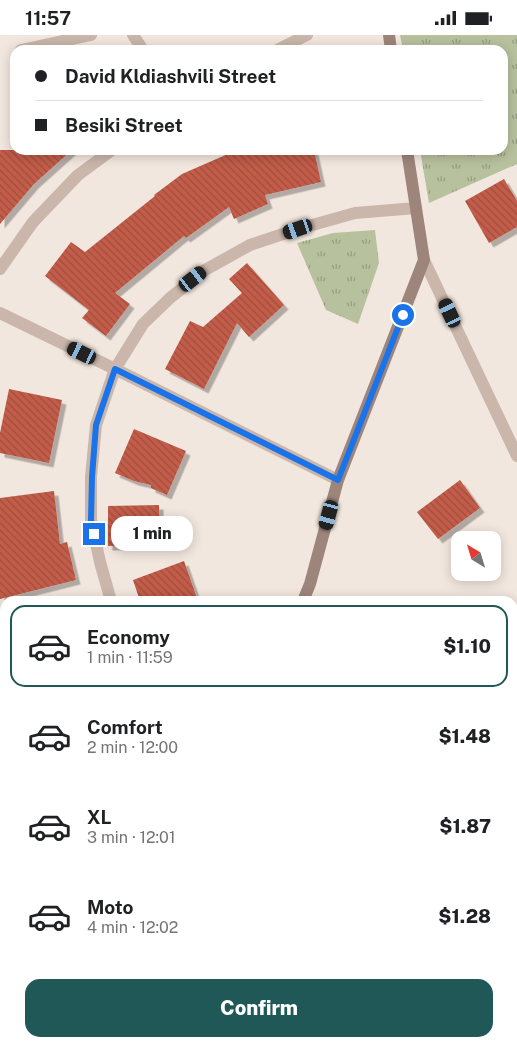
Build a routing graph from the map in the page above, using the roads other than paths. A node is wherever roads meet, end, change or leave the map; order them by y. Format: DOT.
graph roads {
  1 [pos="91,35"];
  2 [pos="307,35"];
  3 [pos="44,45"];
  4 [pos="287,45"];
  5 [pos="105,155"];
  6 [pos="408,155"];
  7 [pos="416,208"];
  8 [pos="424,260"];
  9 [pos="0,269"];
  10 [pos="0,313"];
  11 [pos="115,369"];
  12 [pos="517,456"];
  13 [pos="338,480"];
  14 [pos="109,596"];
  15 [pos="305,596"];
  1 -- 3 [label="street"];
  2 -- 4 [label="street"];
  5 -- 9 [label="street"];
  6 -- 7 [label="main road"];
  7 -- 8 [label="main road"];
  7 -- 11 [label="street"];
  8 -- 12 [label="street"];
  8 -- 13 [label="main road"];
  10 -- 11 [label="street"];
  11 -- 13 [label="street"];
  11 -- 14 [label="street"];
  13 -- 15 [label="main road"];
}
